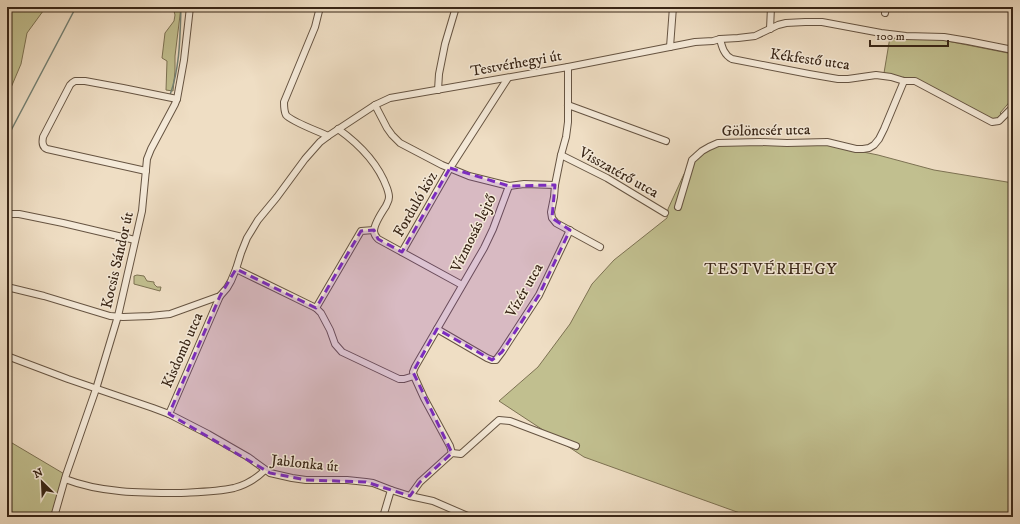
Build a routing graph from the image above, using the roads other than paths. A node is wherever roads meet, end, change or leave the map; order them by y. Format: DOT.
graph roads {
  1 [pos="190,7"];
  2 [pos="320,7"];
  3 [pos="456,7"];
  4 [pos="673,7"];
  5 [pos="771,7"];
  6 [pos="770,29"];
  7 [pos="720,39"];
  8 [pos="670,46"];
  9 [pos="1013,50"];
  10 [pos="568,67"];
  11 [pos="508,78"];
  12 [pos="904,81"];
  13 [pos="438,90"];
  14 [pos="177,99"];
  15 [pos="375,105"];
  16 [pos="568,105"];
  17 [pos="1013,107"];
  18 [pos="338,129"];
  19 [pos="328,136"];
  20 [pos="666,141"];
  21 [pos="561,155"];
  22 [pos="450,168"];
  23 [pos="146,171"];
  24 [pos="555,185"];
  25 [pos="509,186"];
  26 [pos="678,206"];
  27 [pos="665,213"];
  28 [pos="7,214"];
  29 [pos="374,230"];
  30 [pos="570,230"];
  31 [pos="135,240"];
  32 [pos="600,247"];
  33 [pos="402,252"];
  34 [pos="236,269"];
  35 [pos="462,286"];
  36 [pos="7,287"];
  37 [pos="220,296"];
  38 [pos="316,308"];
  39 [pos="118,316"];
  40 [pos="437,329"];
  41 [pos="7,356"];
  42 [pos="414,376"];
  43 [pos="96,389"];
  44 [pos="169,414"];
  45 [pos="576,446"];
  46 [pos="452,453"];
  47 [pos="265,470"];
  48 [pos="65,479"];
  49 [pos="391,490"];
  50 [pos="410,496"];
  51 [pos="54,517"];
  52 [pos="383,517"];
  53 [pos="470,517"];
  1 -- 14 [label="street, Kocsis Sándor út"];
  2 -- 19 [label="street"];
  3 -- 13 [label="street"];
  4 -- 8 [label="street"];
  5 -- 6 [label="street"];
  6 -- 7 [label="street, Testvérhegyi út"];
  6 -- 9 [label="street, Testvérhegyi út"];
  7 -- 8 [label="street, Testvérhegyi út"];
  7 -- 12 [label="street, Kékfestő utca"];
  8 -- 10 [label="street, Testvérhegyi út"];
  10 -- 11 [label="street, Testvérhegyi út"];
  10 -- 16 [label="street, Visszatérő utca"];
  11 -- 13 [label="street, Testvérhegyi út"];
  11 -- 22 [label="street"];
  12 -- 17 [label="street, Kékfestő utca"];
  12 -- 26 [label="street, Gölöncsér utca"];
  13 -- 15 [label="street, Testvérhegyi út"];
  14 -- 23 [label="street, Kocsis Sándor út"];
  14 -- 23 [label="street"];
  15 -- 18 [label="street, Testvérhegyi út"];
  15 -- 22 [label="street, Vízmosás lejtő"];
  16 -- 20 [label="street"];
  16 -- 21 [label="street, Visszatérő utca"];
  18 -- 19 [label="street, Testvérhegyi út"];
  18 -- 29 [label="street"];
  19 -- 34 [label="street, Testvérhegyi út"];
  21 -- 24 [label="street, Visszatérő utca"];
  21 -- 27 [label="street, Visszatérő utca"];
  22 -- 25 [label="street, Vízmosás lejtő"];
  22 -- 33 [label="street, Forduló köz"];
  23 -- 31 [label="street, Kocsis Sándor út"];
  24 -- 25 [label="street"];
  24 -- 30 [label="street, Visszatérő utca"];
  25 -- 35 [label="street, Vízmosás lejtő"];
  28 -- 31 [label="street"];
  29 -- 33 [label="street"];
  29 -- 38 [label="street"];
  30 -- 32 [label="street"];
  30 -- 40 [label="street, Vízér utca"];
  31 -- 39 [label="street, Kocsis Sándor út"];
  33 -- 35 [label="street"];
  34 -- 37 [label="street, Testvérhegyi út"];
  34 -- 38 [label="street"];
  35 -- 40 [label="street, Vízmosás lejtő"];
  36 -- 39 [label="street"];
  37 -- 39 [label="street"];
  37 -- 44 [label="street, Kisdomb utca"];
  38 -- 42 [label="street"];
  39 -- 43 [label="street, Kocsis Sándor út"];
  40 -- 42 [label="street, Vízmosás lejtő"];
  41 -- 43 [label="street"];
  42 -- 46 [label="street"];
  43 -- 44 [label="street"];
  43 -- 48 [label="street, Kocsis Sándor út"];
  44 -- 47 [label="street"];
  45 -- 46 [label="street"];
  46 -- 50 [label="street"];
  47 -- 48 [label="street, Jablonka út"];
  47 -- 49 [label="street, Jablonka út"];
  48 -- 51 [label="street, Kocsis Sándor út"];
  49 -- 50 [label="street, Jablonka út"];
  49 -- 52 [label="street"];
  50 -- 53 [label="street, Jablonka út"];
}
